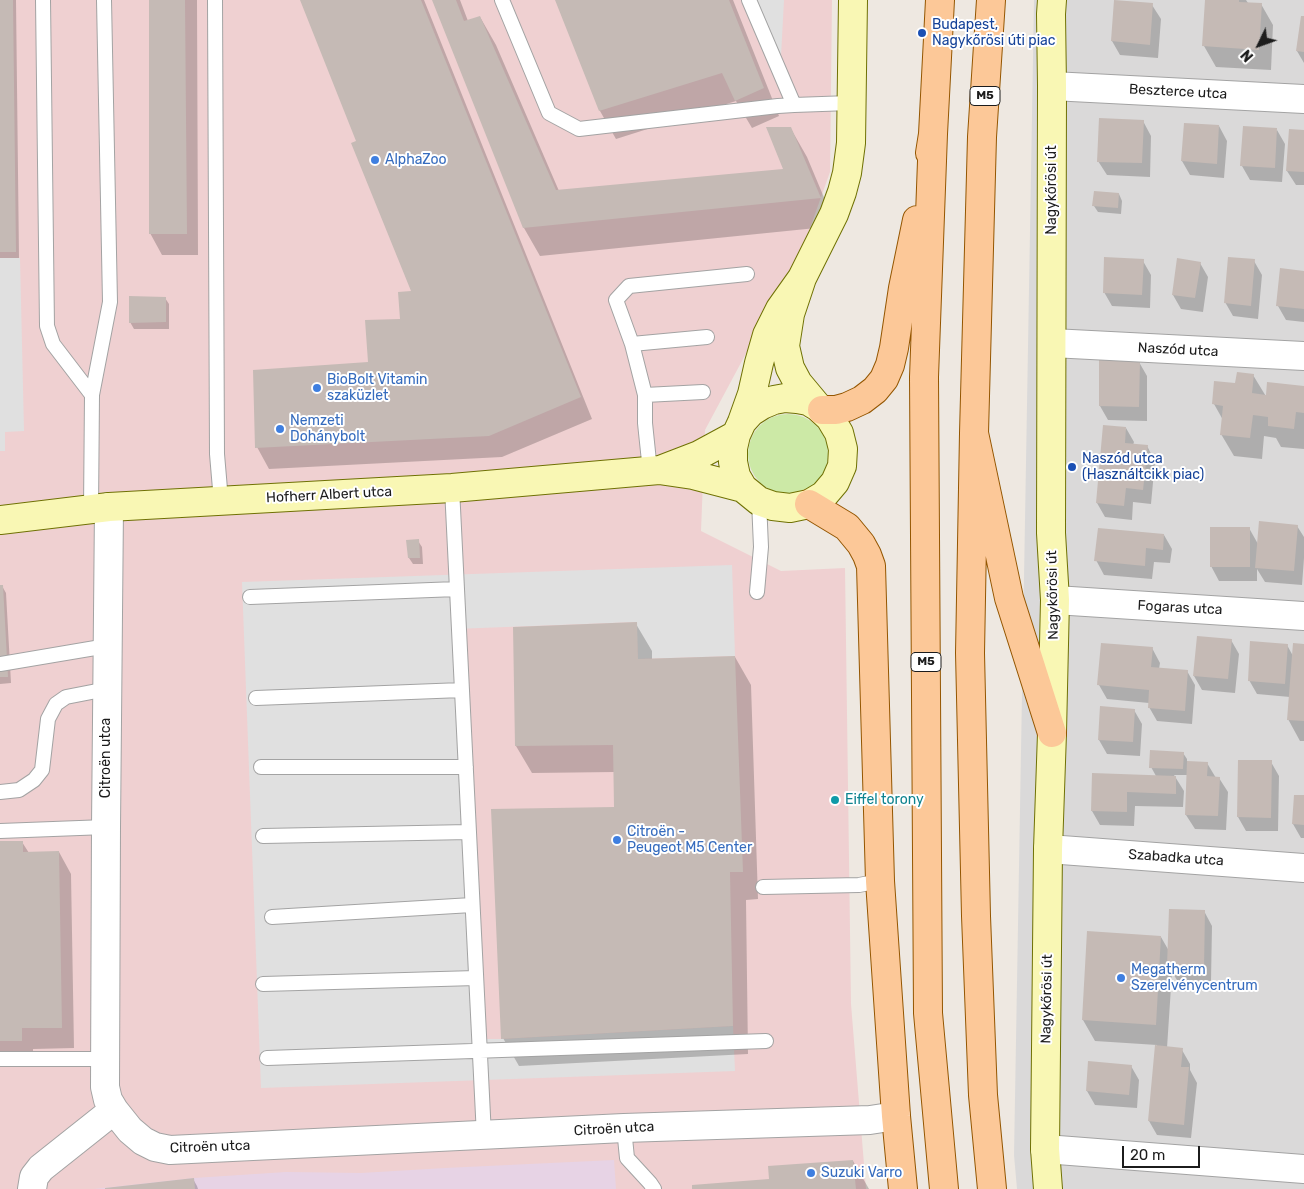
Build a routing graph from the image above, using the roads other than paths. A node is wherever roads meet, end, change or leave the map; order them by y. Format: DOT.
graph roads {
  1 [pos="43,0"];
  2 [pos="104,0"];
  3 [pos="215,0"];
  4 [pos="502,0"];
  5 [pos="749,0"];
  6 [pos="853,0"];
  7 [pos="940,0"];
  8 [pos="991,0"];
  9 [pos="1052,0"];
  10 [pos="1052,86"];
  11 [pos="1304,99"];
  12 [pos="850,104"];
  13 [pos="794,105"];
  14 [pos="933,134"];
  15 [pos="747,274"];
  16 [pos="802,278"];
  17 [pos="707,337"];
  18 [pos="1052,343"];
  19 [pos="632,344"];
  20 [pos="1304,356"];
  21 [pos="703,392"];
  22 [pos="92,394"];
  23 [pos="645,395"];
  24 [pos="820,409"];
  25 [pos="739,428"];
  26 [pos="974,433"];
  27 [pos="654,471"];
  28 [pos="452,488"];
  29 [pos="751,495"];
  30 [pos="221,501"];
  31 [pos="809,504"];
  32 [pos="100,508"];
  33 [pos="0,520"];
  34 [pos="457,589"];
  35 [pos="757,592"];
  36 [pos="250,597"];
  37 [pos="1055,600"];
  38 [pos="1304,616"];
  39 [pos="107,646"];
  40 [pos="0,664"];
  41 [pos="107,689"];
  42 [pos="462,690"];
  43 [pos="256,698"];
  44 [pos="1052,733"];
  45 [pos="261,767"];
  46 [pos="466,767"];
  47 [pos="0,792"];
  48 [pos="106,827"];
  49 [pos="0,831"];
  50 [pos="469,832"];
  51 [pos="264,836"];
  52 [pos="1048,849"];
  53 [pos="1304,868"];
  54 [pos="880,881"];
  55 [pos="763,886"];
  56 [pos="472,904"];
  57 [pos="272,917"];
  58 [pos="476,978"];
  59 [pos="263,984"];
  60 [pos="766,1041"];
  61 [pos="480,1050"];
  62 [pos="268,1058"];
  63 [pos="106,1059"];
  64 [pos="0,1060"];
  65 [pos="114,1110"];
  66 [pos="896,1116"];
  67 [pos="624,1128"];
  68 [pos="484,1136"];
  69 [pos="1045,1149"];
  70 [pos="1304,1169"];
  71 [pos="32,1189"];
  72 [pos="654,1189"];
  73 [pos="903,1189"];
  74 [pos="944,1189"];
  75 [pos="992,1189"];
  76 [pos="1048,1189"];
  1 -- 22 [label="lane"];
  2 -- 22 [label="lane"];
  3 -- 30 [label="lane"];
  4 -- 13 [label="lane"];
  5 -- 13 [label="lane"];
  6 -- 12 [label="main road"];
  7 -- 14 [label="main road, M5"];
  8 -- 26 [label="main road, M5"];
  9 -- 10 [label="main road, Nagykőrösi út"];
  10 -- 11 [label="street, Beszterce utca"];
  10 -- 18 [label="main road, Nagykőrösi út"];
  12 -- 13 [label="lane"];
  12 -- 16 [label="main road"];
  14 -- 24 [label="main road"];
  14 -- 74 [label="main road, M5"];
  15 -- 19 [label="lane"];
  16 -- 24 [label="main road"];
  16 -- 25 [label="main road"];
  17 -- 19 [label="lane"];
  18 -- 20 [label="street, Naszód utca"];
  18 -- 37 [label="main road, Nagykőrösi út"];
  19 -- 23 [label="lane"];
  21 -- 23 [label="lane"];
  22 -- 32 [label="lane"];
  23 -- 27 [label="lane"];
  24 -- 25 [label="main road"];
  24 -- 31 [label="main road"];
  25 -- 27 [label="main road, Hofherr Albert utca"];
  25 -- 29 [label="main road"];
  26 -- 44 [label="main road"];
  26 -- 75 [label="main road, M5"];
  27 -- 28 [label="main road, Hofherr Albert utca"];
  27 -- 29 [label="main road, Hofherr Albert utca"];
  28 -- 30 [label="main road, Hofherr Albert utca"];
  28 -- 34 [label="lane"];
  29 -- 31 [label="main road"];
  29 -- 35 [label="lane"];
  30 -- 32 [label="main road, Hofherr Albert utca"];
  31 -- 54 [label="main road"];
  32 -- 33 [label="main road, Hofherr Albert utca"];
  32 -- 39 [label="street, Citroën utca"];
  34 -- 36 [label="lane"];
  34 -- 42 [label="lane"];
  37 -- 38 [label="street, Fogaras utca"];
  37 -- 44 [label="main road, Nagykőrösi út"];
  39 -- 40 [label="lane"];
  39 -- 41 [label="street, Citroën utca"];
  41 -- 47 [label="lane"];
  41 -- 48 [label="street, Citroën utca"];
  42 -- 43 [label="lane"];
  42 -- 46 [label="lane"];
  44 -- 52 [label="main road, Nagykőrösi út"];
  45 -- 46 [label="lane"];
  46 -- 50 [label="lane"];
  48 -- 49 [label="lane"];
  48 -- 63 [label="street, Citroën utca"];
  50 -- 51 [label="lane"];
  50 -- 56 [label="lane"];
  52 -- 53 [label="street, Szabadka utca"];
  52 -- 69 [label="main road, Nagykőrösi út"];
  54 -- 55 [label="lane"];
  54 -- 66 [label="main road"];
  56 -- 57 [label="lane"];
  56 -- 58 [label="lane"];
  58 -- 59 [label="lane"];
  58 -- 61 [label="lane"];
  60 -- 61 [label="lane"];
  61 -- 62 [label="lane"];
  61 -- 68 [label="lane"];
  63 -- 64 [label="lane"];
  63 -- 65 [label="street, Citroën utca"];
  65 -- 68 [label="street, Citroën utca"];
  65 -- 71 [label="street"];
  66 -- 67 [label="street, Citroën utca"];
  66 -- 73 [label="main road"];
  67 -- 68 [label="street, Citroën utca"];
  67 -- 72 [label="lane"];
  69 -- 70 [label="street"];
  69 -- 76 [label="main road, Nagykőrösi út"];
}
